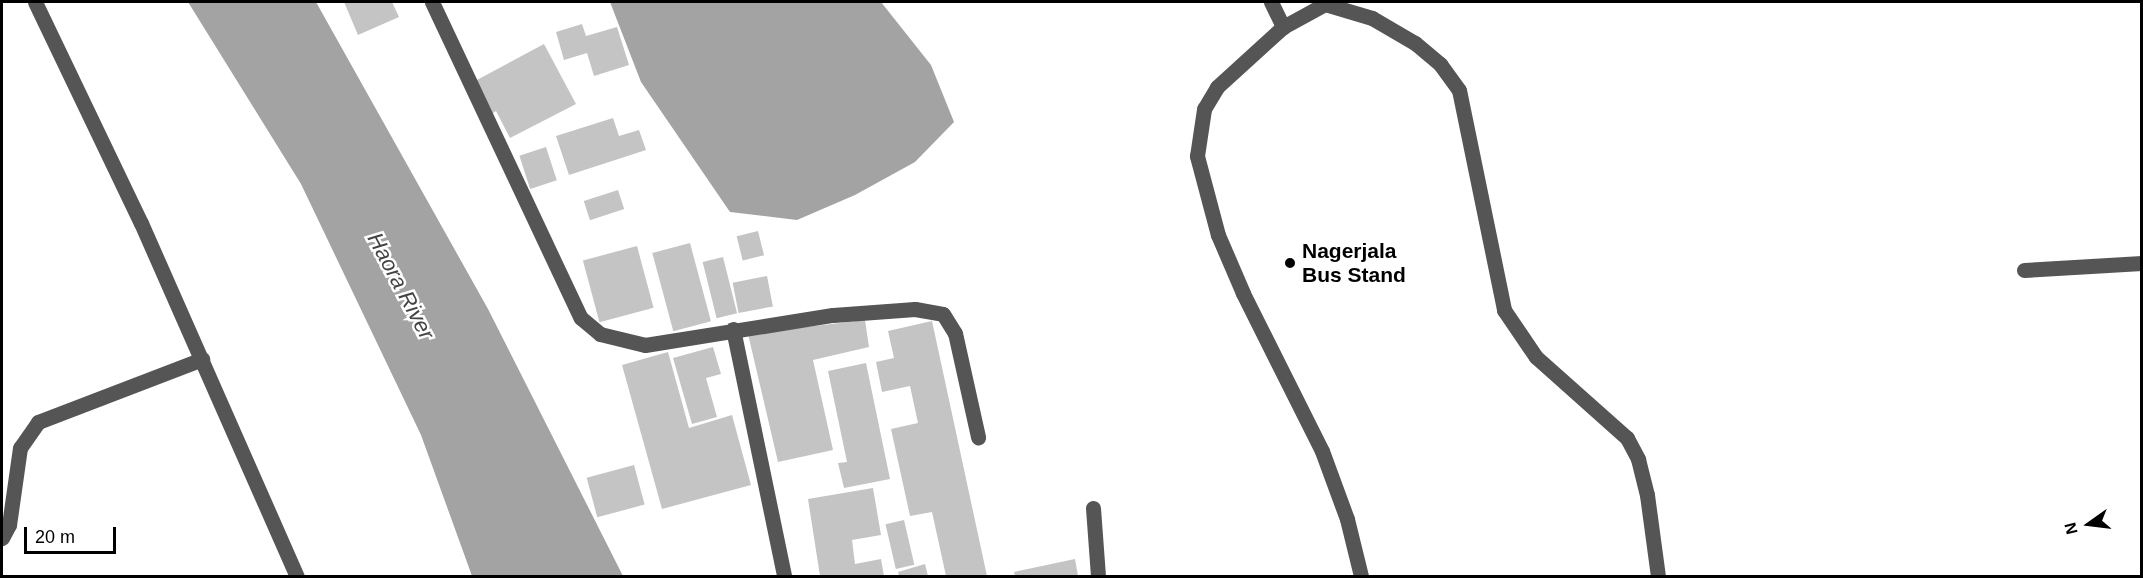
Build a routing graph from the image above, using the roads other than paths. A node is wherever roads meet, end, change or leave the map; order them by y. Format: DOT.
graph roads {
  1 [pos="35,2"];
  2 [pos="432,2"];
  3 [pos="1271,2"];
  4 [pos="1325,3"];
  5 [pos="1283,27"];
  6 [pos="2142,263"];
  7 [pos="2025,270"];
  8 [pos="733,330"];
  9 [pos="202,359"];
  10 [pos="978,437"];
  11 [pos="1093,508"];
  12 [pos="2,538"];
  13 [pos="297,576"];
  14 [pos="784,576"];
  15 [pos="1098,576"];
  16 [pos="1361,576"];
  17 [pos="1658,576"];
  1 -- 9 [label="street"];
  2 -- 8 [label="street"];
  3 -- 5 [label="street"];
  4 -- 5 [label="street"];
  4 -- 17 [label="street"];
  5 -- 16 [label="street"];
  6 -- 7 [label="street"];
  8 -- 10 [label="street"];
  8 -- 14 [label="street"];
  9 -- 12 [label="street"];
  9 -- 13 [label="street"];
  11 -- 15 [label="street"];
}
